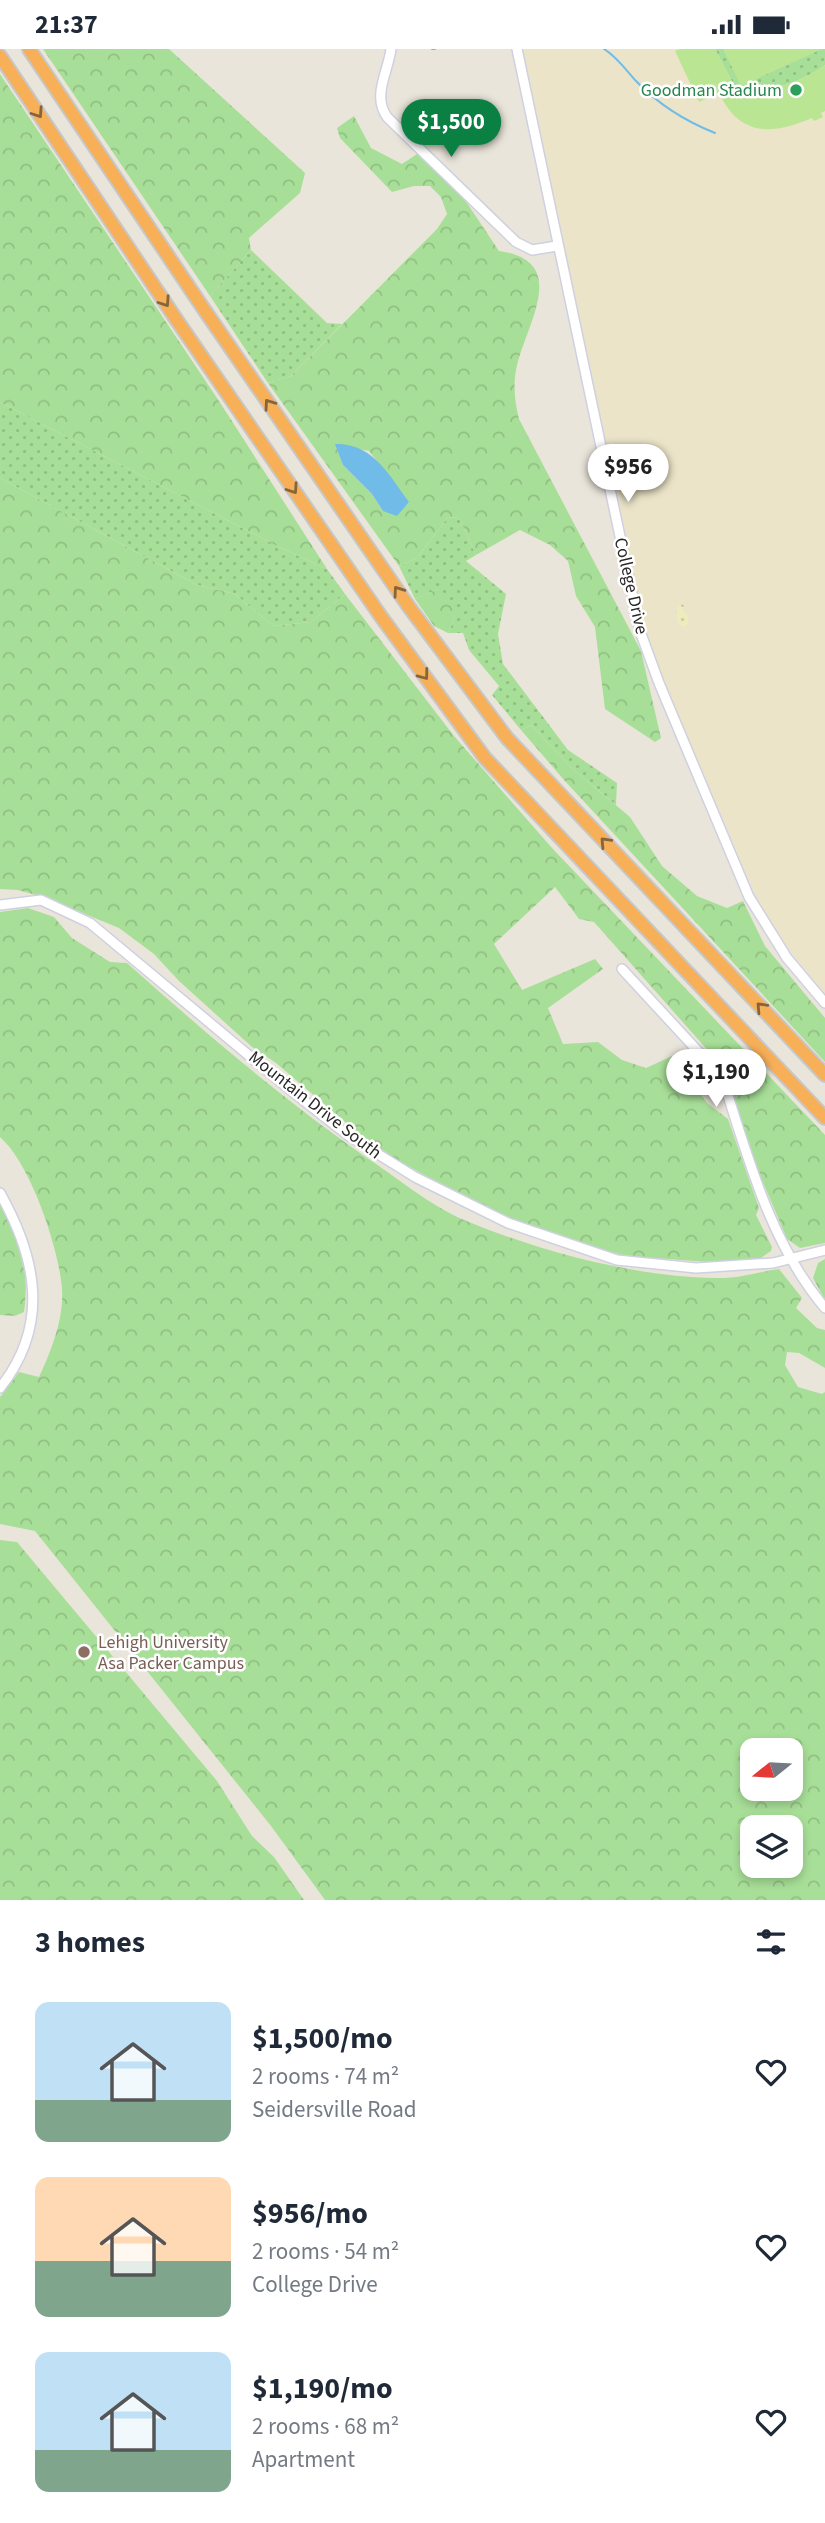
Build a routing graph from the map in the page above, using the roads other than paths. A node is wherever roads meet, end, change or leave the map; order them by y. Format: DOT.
graph roads {
  1 [pos="29,49"];
  2 [pos="391,49"];
  3 [pos="517,49"];
  4 [pos="0,56"];
  5 [pos="557,246"];
  6 [pos="0,905"];
  7 [pos="622,969"];
  8 [pos="825,1003"];
  9 [pos="825,1075"];
  10 [pos="825,1118"];
  11 [pos="0,1193"];
  12 [pos="825,1250"];
  13 [pos="791,1259"];
  14 [pos="825,1308"];
  15 [pos="0,1388"];
  9 -- 1 [label="highway, one-way"];
  2 -- 5 [label="street"];
  3 -- 5 [label="street, College Drive"];
  4 -- 10 [label="highway, one-way"];
  5 -- 8 [label="street, College Drive"];
  6 -- 13 [label="street, Mountain Drive South"];
  7 -- 13 [label="street"];
  11 -- 15 [label="street"];
  12 -- 13 [label="street, Mountain Drive South"];
  13 -- 14 [label="street"];
}
